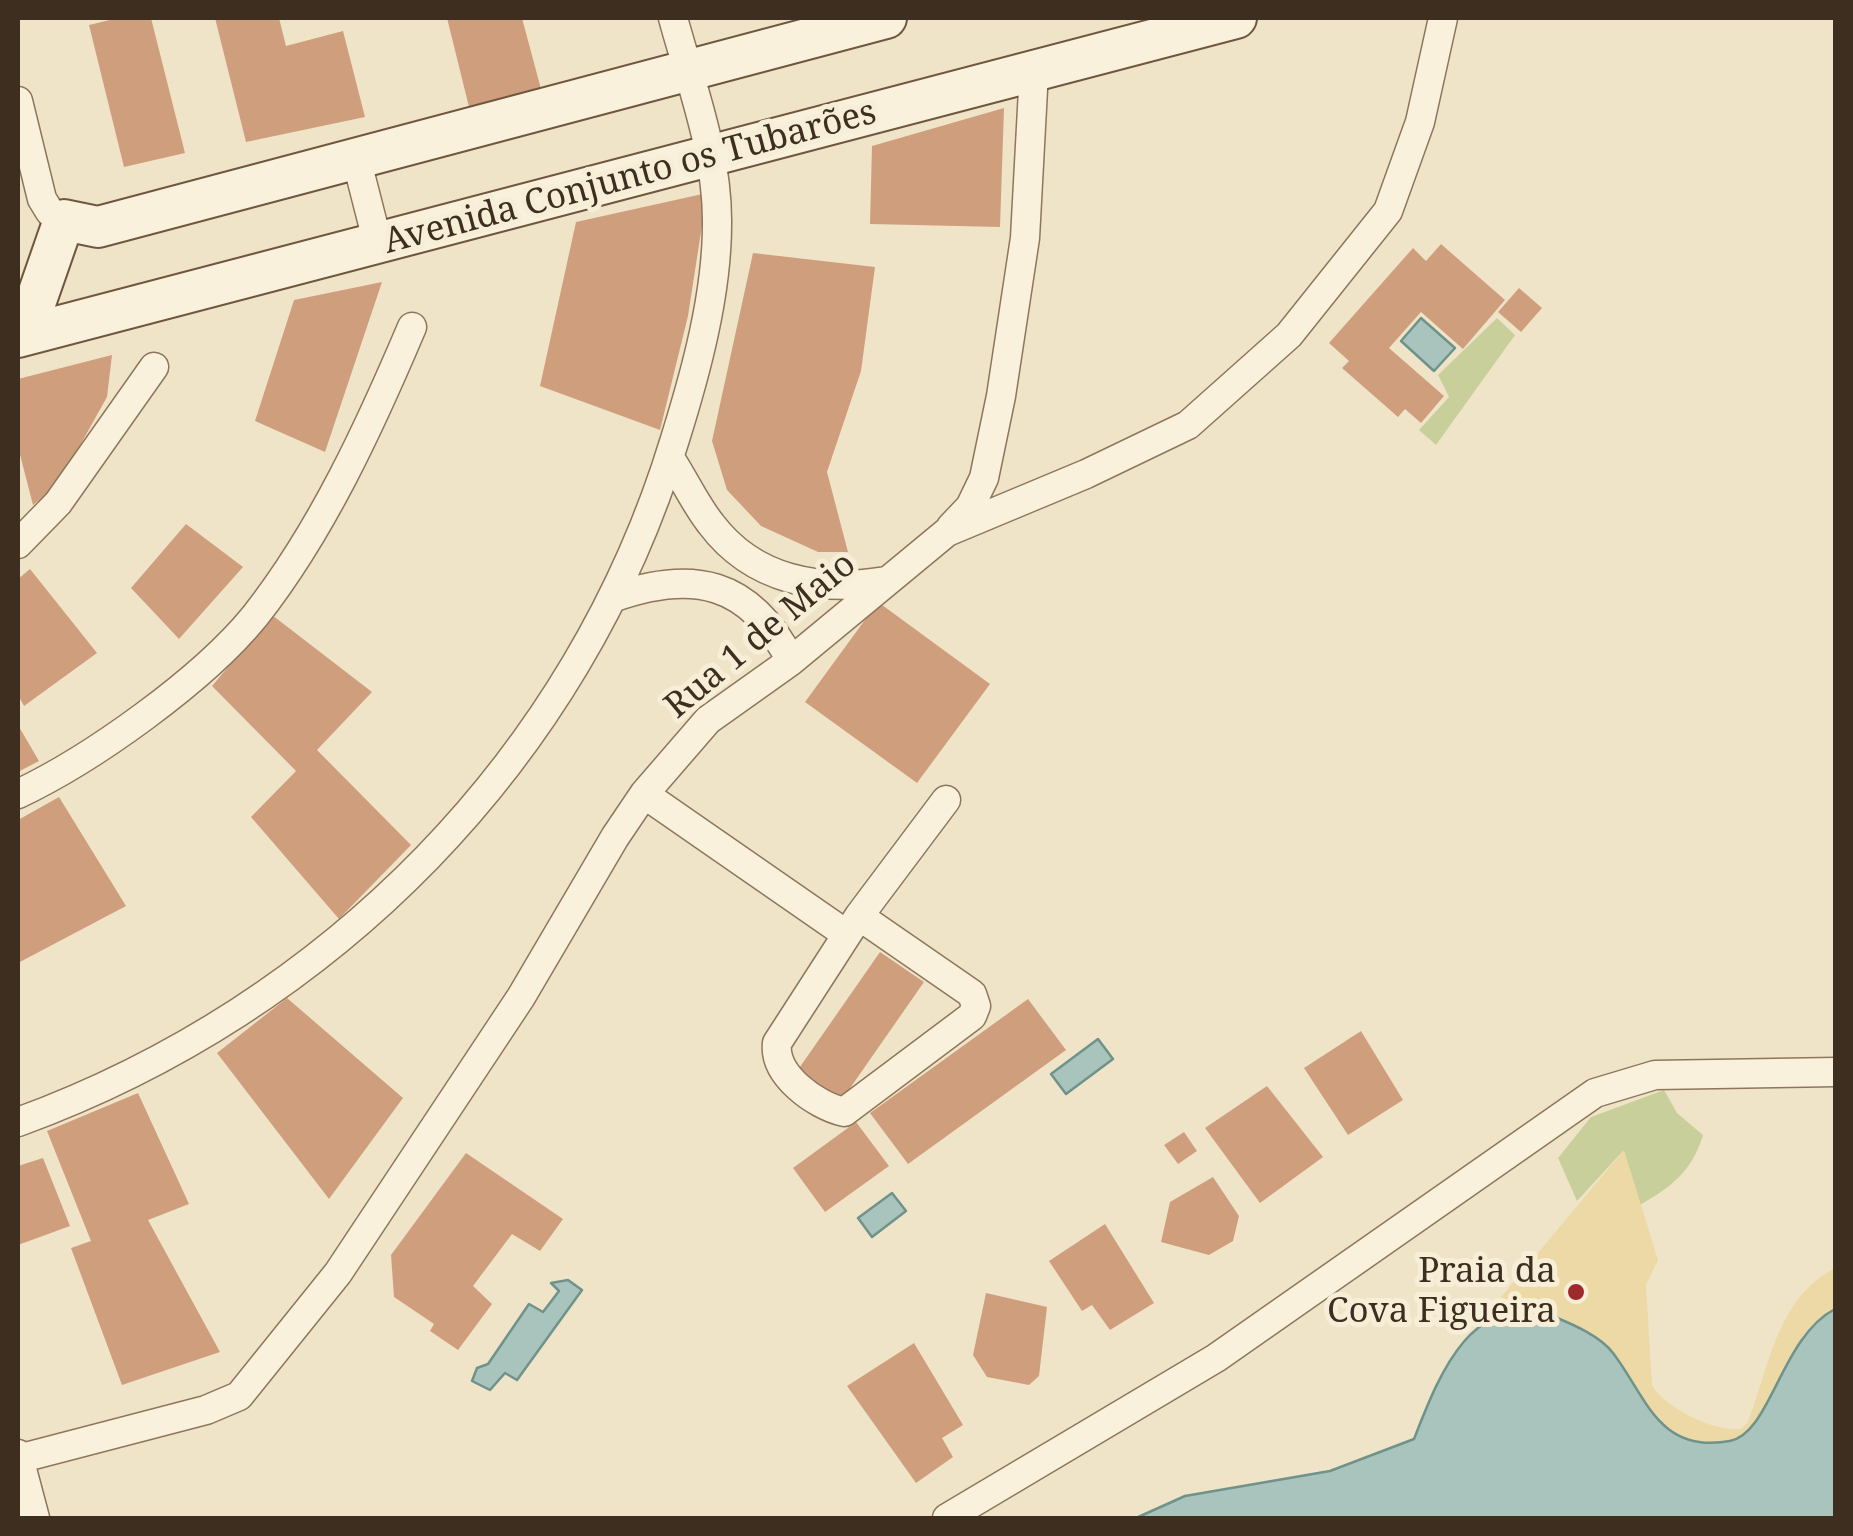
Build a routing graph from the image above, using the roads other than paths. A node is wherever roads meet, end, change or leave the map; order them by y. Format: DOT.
graph roads {
  1 [pos="673,18"];
  2 [pos="886,18"];
  3 [pos="1236,18"];
  4 [pos="1443,18"];
  5 [pos="1165,26"];
  6 [pos="687,70"];
  7 [pos="1034,71"];
  8 [pos="18,101"];
  9 [pos="356,158"];
  10 [pos="711,158"];
  11 [pos="64,220"];
  12 [pos="378,244"];
  13 [pos="412,328"];
  14 [pos="21,336"];
  15 [pos="154,367"];
  16 [pos="670,458"];
  17 [pos="947,532"];
  18 [pos="18,544"];
  19 [pos="888,580"];
  20 [pos="612,598"];
  21 [pos="791,661"];
  22 [pos="18,794"];
  23 [pos="644,794"];
  24 [pos="946,800"];
  25 [pos="853,925"];
  26 [pos="1836,1072"];
  27 [pos="18,1122"];
  28 [pos="18,1457"];
  29 [pos="35,1518"];
  30 [pos="947,1518"];
  1 -- 6 [label="street"];
  2 -- 6 [label="street"];
  3 -- 5 [label="street, Avenida Conjunto os Tubarões"];
  4 -- 17 [label="street, Rua 1 de Maio"];
  5 -- 7 [label="street, Avenida Conjunto os Tubarões"];
  6 -- 9 [label="street"];
  6 -- 10 [label="street"];
  7 -- 10 [label="street, Avenida Conjunto os Tubarões"];
  7 -- 17 [label="street"];
  8 -- 11 [label="street"];
  9 -- 11 [label="street"];
  9 -- 12 [label="street"];
  10 -- 12 [label="street, Avenida Conjunto os Tubarões"];
  10 -- 16 [label="street"];
  11 -- 14 [label="street, Avenida Conjunto os Tubarões"];
  12 -- 14 [label="street, Avenida Conjunto os Tubarões"];
  13 -- 22 [label="street"];
  15 -- 18 [label="street"];
  16 -- 19 [label="street"];
  16 -- 20 [label="street"];
  17 -- 19 [label="street, Rua 1 de Maio"];
  19 -- 21 [label="street, Rua 1 de Maio"];
  20 -- 21 [label="street"];
  20 -- 27 [label="street"];
  21 -- 23 [label="street, Rua 1 de Maio"];
  23 -- 25 [label="street"];
  23 -- 28 [label="street, Rua 1 de Maio"];
  24 -- 25 [label="street"];
  25 -- 25 [label="street"];
  26 -- 30 [label="street"];
  28 -- 29 [label="street"];
}
